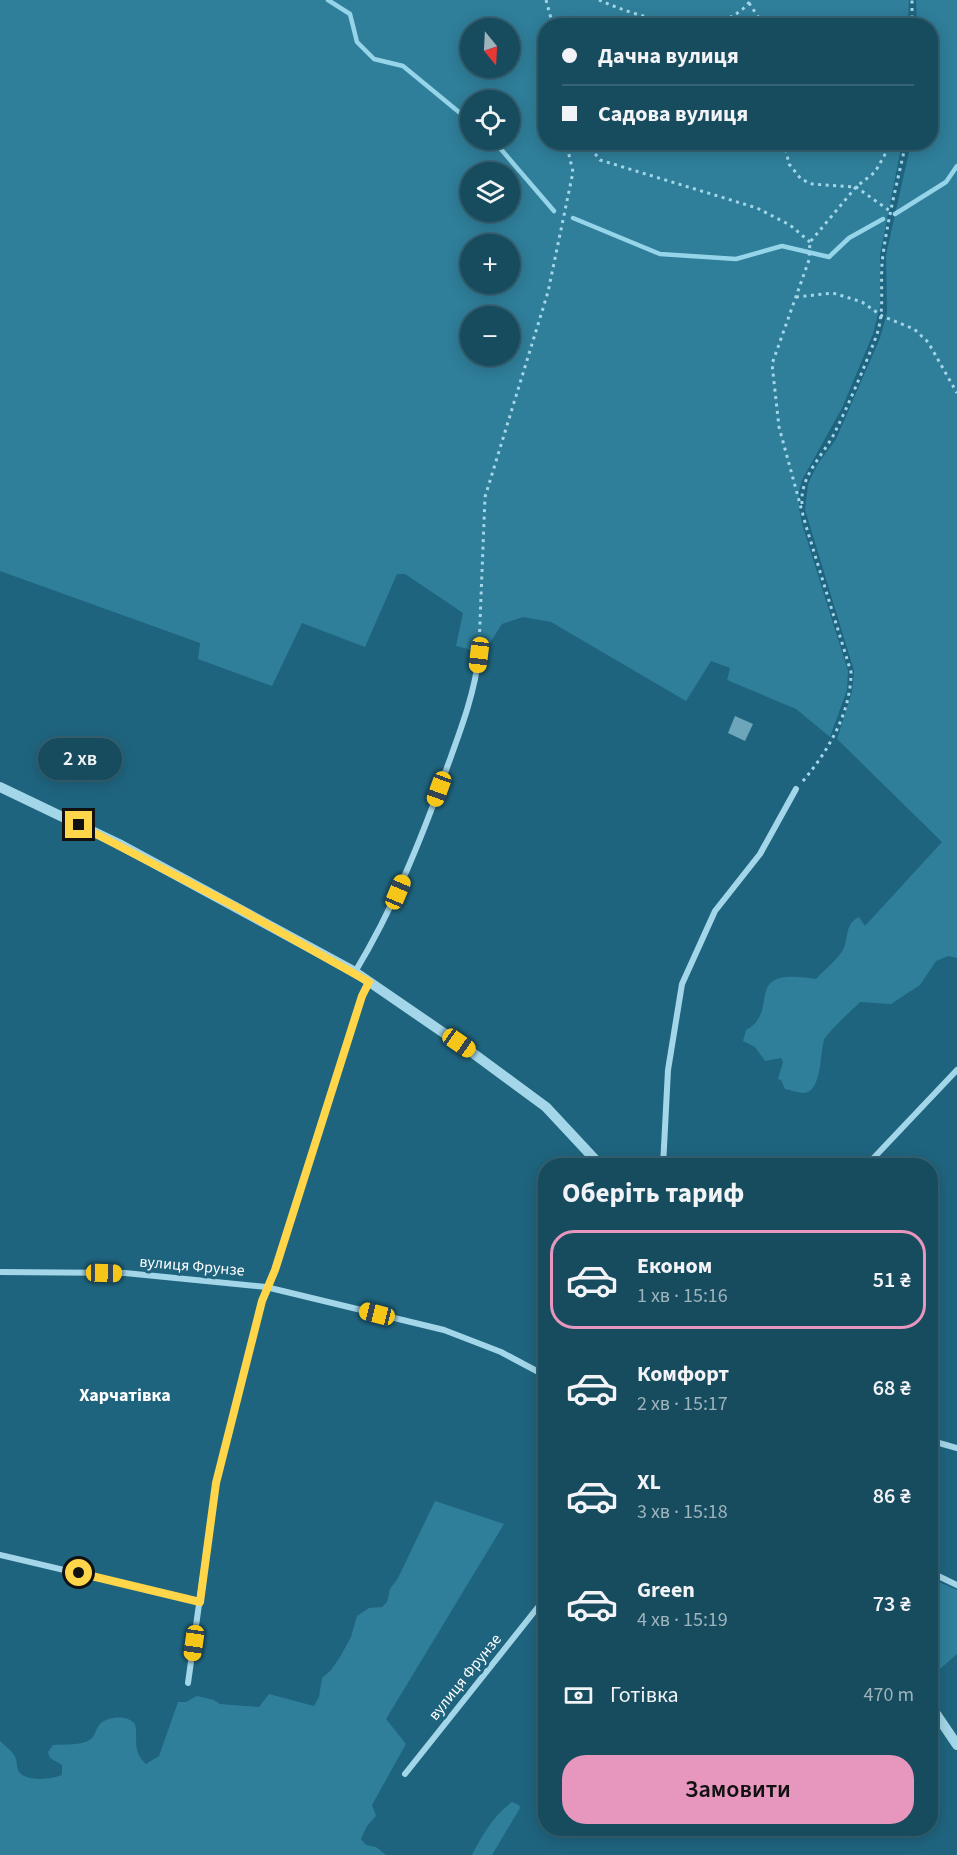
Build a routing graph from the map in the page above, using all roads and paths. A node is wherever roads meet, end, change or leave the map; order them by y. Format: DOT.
graph roads {
  1 [pos="546,0"];
  2 [pos="599,0"];
  3 [pos="912,0"];
  4 [pos="750,2"];
  5 [pos="551,18"];
  6 [pos="656,18"];
  7 [pos="730,18"];
  8 [pos="759,18"];
  9 [pos="912,18"];
  10 [pos="568,150"];
  11 [pos="592,150"];
  12 [pos="786,150"];
  13 [pos="887,150"];
  14 [pos="904,150"];
  15 [pos="856,187"];
  16 [pos="890,211"];
  17 [pos="810,242"];
  18 [pos="795,297"];
  19 [pos="882,316"];
  20 [pos="957,393"];
  21 [pos="802,510"];
  22 [pos="479,655"];
  23 [pos="0,787"];
  24 [pos="796,789"];
  25 [pos="355,972"];
  26 [pos="369,982"];
  27 [pos="957,1070"];
  28 [pos="594,1158"];
  29 [pos="663,1158"];
  30 [pos="874,1158"];
  31 [pos="0,1272"];
  32 [pos="266,1287"];
  33 [pos="538,1372"];
  34 [pos="938,1443"];
  35 [pos="957,1448"];
  36 [pos="0,1555"];
  37 [pos="938,1576"];
  38 [pos="957,1585"];
  39 [pos="200,1602"];
  40 [pos="538,1607"];
  41 [pos="188,1683"];
  42 [pos="938,1717"];
  43 [pos="957,1745"];
  44 [pos="405,1774"];
  1 -- 5 [label="path"];
  2 -- 6 [label="path"];
  3 -- 9 [label="path"];
  4 -- 7 [label="path"];
  4 -- 8 [label="path"];
  10 -- 22 [label="path"];
  11 -- 17 [label="path"];
  12 -- 15 [label="path"];
  13 -- 15 [label="path"];
  14 -- 16 [label="path"];
  15 -- 16 [label="path"];
  15 -- 17 [label="path"];
  16 -- 19 [label="path"];
  17 -- 18 [label="path"];
  18 -- 19 [label="path"];
  18 -- 21 [label="path"];
  19 -- 20 [label="path"];
  19 -- 21 [label="path"];
  21 -- 24 [label="path"];
  22 -- 25 [label="street"];
  23 -- 25 [label="street"];
  24 -- 29 [label="street"];
  25 -- 26 [label="street"];
  26 -- 28 [label="street"];
  26 -- 32 [label="street"];
  27 -- 30 [label="street"];
  31 -- 32 [label="street, вулиця Фрунзе"];
  32 -- 33 [label="street, вулиця Фрунзе"];
  32 -- 39 [label="street"];
  34 -- 35 [label="street"];
  36 -- 39 [label="street"];
  37 -- 38 [label="street"];
  39 -- 41 [label="street"];
  40 -- 44 [label="street, вулиця Фрунзе"];
  42 -- 43 [label="street"];
}
